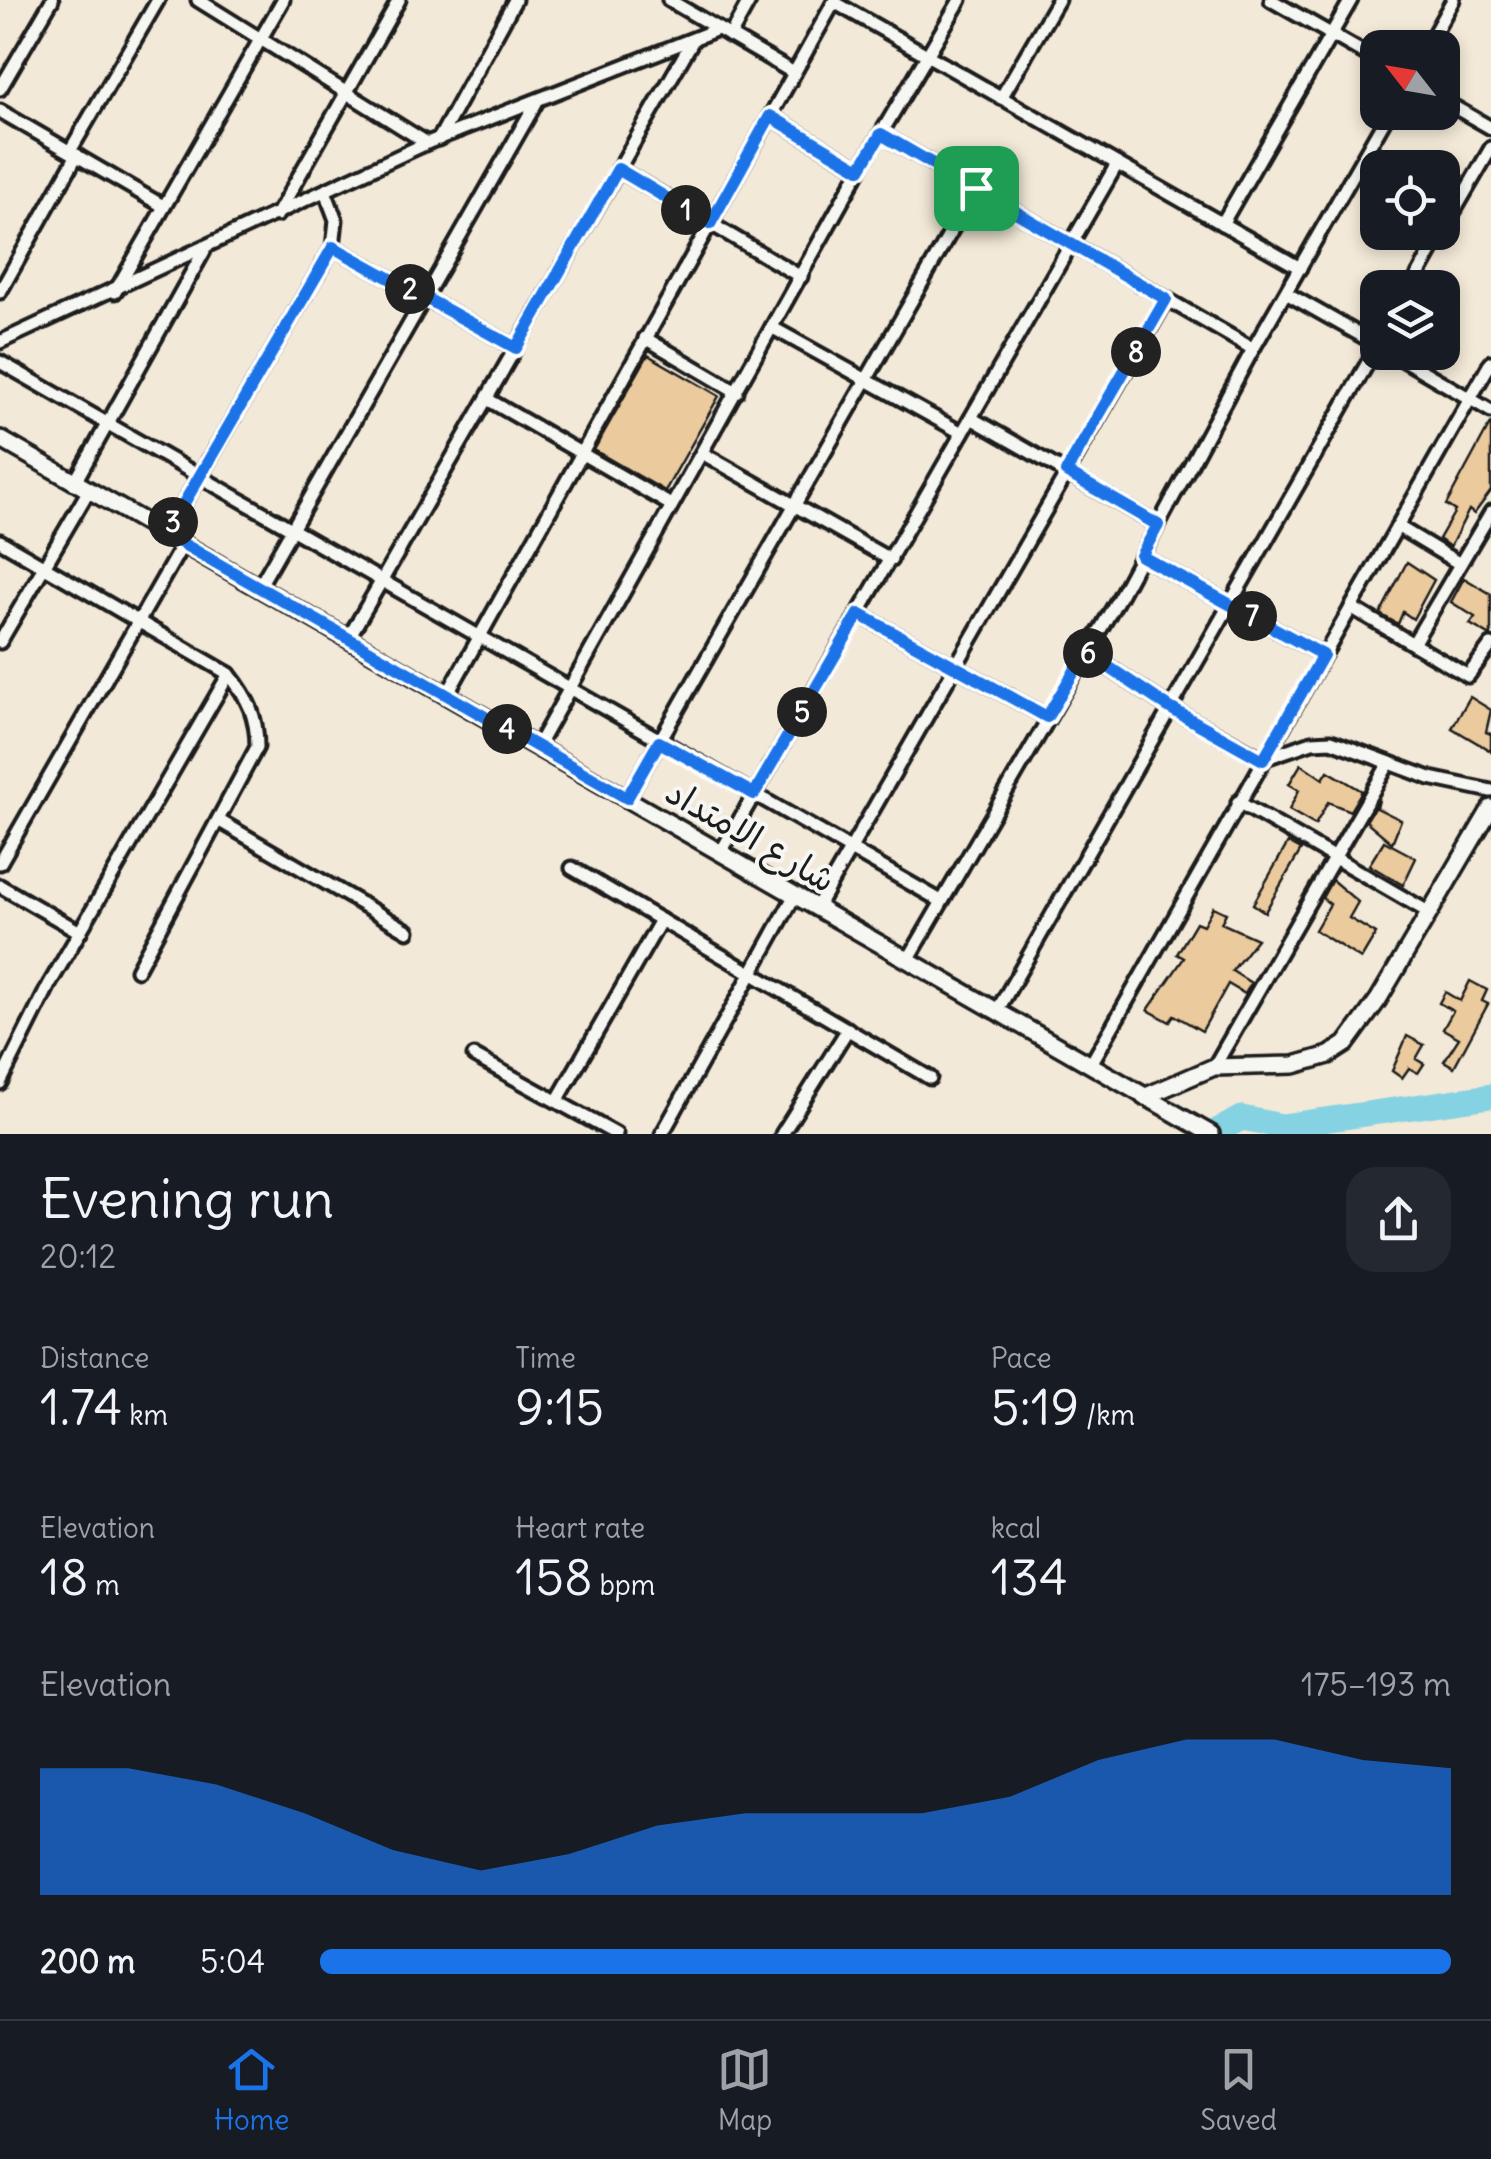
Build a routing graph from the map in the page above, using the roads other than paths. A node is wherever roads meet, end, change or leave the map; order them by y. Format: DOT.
graph roads {
  1 [pos="52,0"];
  2 [pos="158,0"];
  3 [pos="198,0"];
  4 [pos="282,0"];
  5 [pos="398,0"];
  6 [pos="515,0"];
  7 [pos="668,0"];
  8 [pos="750,0"];
  9 [pos="960,0"];
  10 [pos="1058,0"];
  11 [pos="1272,0"];
  12 [pos="1351,0"];
  13 [pos="1453,0"];
  14 [pos="834,1"];
  15 [pos="718,29"];
  16 [pos="1436,30"];
  17 [pos="1332,34"];
  18 [pos="730,36"];
  19 [pos="260,38"];
  20 [pos="694,40"];
  21 [pos="1360,50"];
  22 [pos="928,56"];
  23 [pos="794,73"];
  24 [pos="0,89"];
  25 [pos="346,91"];
  26 [pos="1001,98"];
  27 [pos="536,102"];
  28 [pos="0,110"];
  29 [pos="1460,110"];
  30 [pos="770,116"];
  31 [pos="1491,128"];
  32 [pos="1379,130"];
  33 [pos="881,134"];
  34 [pos="433,140"];
  35 [pos="1491,148"];
  36 [pos="74,153"];
  37 [pos="1117,164"];
  38 [pos="618,169"];
  39 [pos="860,169"];
  40 [pos="976,188"];
  41 [pos="325,192"];
  42 [pos="1460,201"];
  43 [pos="163,206"];
  44 [pos="277,215"];
  45 [pos="710,224"];
  46 [pos="1222,224"];
  47 [pos="1071,243"];
  48 [pos="333,247"];
  49 [pos="204,251"];
  50 [pos="1300,268"];
  51 [pos="801,277"];
  52 [pos="0,292"];
  53 [pos="115,292"];
  54 [pos="1286,292"];
  55 [pos="424,297"];
  56 [pos="1166,299"];
  57 [pos="773,328"];
  58 [pos="1360,335"];
  59 [pos="645,338"];
  60 [pos="0,342"];
  61 [pos="516,348"];
  62 [pos="1253,349"];
  63 [pos="0,362"];
  64 [pos="1491,362"];
  65 [pos="1364,370"];
  66 [pos="1421,370"];
  67 [pos="867,380"];
  68 [pos="737,392"];
  69 [pos="487,399"];
  70 [pos="1470,399"];
  71 [pos="1491,411"];
  72 [pos="971,418"];
  73 [pos="108,424"];
  74 [pos="962,433"];
  75 [pos="0,439"];
  76 [pos="580,453"];
  77 [pos="702,453"];
  78 [pos="1066,472"];
  79 [pos="201,477"];
  80 [pos="82,486"];
  81 [pos="671,505"];
  82 [pos="795,505"];
  83 [pos="1491,512"];
  84 [pos="1158,525"];
  85 [pos="1397,526"];
  86 [pos="291,530"];
  87 [pos="166,534"];
  88 [pos="0,540"];
  89 [pos="183,544"];
  90 [pos="1141,556"];
  91 [pos="891,560"];
  92 [pos="1460,564"];
  93 [pos="44,566"];
  94 [pos="383,580"];
  95 [pos="258,588"];
  96 [pos="1230,603"];
  97 [pos="1350,607"];
  98 [pos="859,614"];
  99 [pos="137,620"];
  100 [pos="478,636"];
  101 [pos="348,638"];
  102 [pos="0,642"];
  103 [pos="1413,644"];
  104 [pos="1491,644"];
  105 [pos="1086,652"];
  106 [pos="1323,655"];
  107 [pos="954,665"];
  108 [pos="229,674"];
  109 [pos="570,689"];
  110 [pos="447,695"];
  111 [pos="1170,708"];
  112 [pos="1047,717"];
  113 [pos="659,742"];
  114 [pos="537,747"];
  115 [pos="1263,760"];
  116 [pos="1389,763"];
  117 [pos="1491,791"];
  118 [pos="754,794"];
  119 [pos="627,798"];
  120 [pos="1238,802"];
  121 [pos="1490,813"];
  122 [pos="218,820"];
  123 [pos="850,848"];
  124 [pos="721,852"];
  125 [pos="1333,856"];
  126 [pos="0,863"];
  127 [pos="572,868"];
  128 [pos="0,886"];
  129 [pos="794,894"];
  130 [pos="941,901"];
  131 [pos="816,907"];
  132 [pos="1430,913"];
  133 [pos="661,920"];
  134 [pos="408,931"];
  135 [pos="80,932"];
  136 [pos="908,960"];
  137 [pos="138,970"];
  138 [pos="750,972"];
  139 [pos="997,1011"];
  140 [pos="848,1029"];
  141 [pos="474,1056"];
  142 [pos="1091,1064"];
  143 [pos="1214,1067"];
  144 [pos="930,1078"];
  145 [pos="0,1083"];
  146 [pos="558,1100"];
  147 [pos="1152,1100"];
  148 [pos="616,1134"];
  149 [pos="662,1134"];
  150 [pos="782,1134"];
  151 [pos="1211,1134"];
  1 -- 24 [label="street"];
  2 -- 36 [label="street"];
  3 -- 19 [label="street"];
  4 -- 19 [label="street"];
  5 -- 25 [label="street"];
  6 -- 34 [label="street"];
  7 -- 15 [label="street"];
  8 -- 18 [label="street"];
  9 -- 22 [label="street"];
  10 -- 26 [label="street"];
  11 -- 17 [label="street"];
  12 -- 17 [label="street"];
  13 -- 16 [label="street"];
  14 -- 22 [label="street"];
  14 -- 23 [label="street"];
  15 -- 18 [label="street"];
  15 -- 20 [label="street"];
  17 -- 21 [label="street"];
  17 -- 46 [label="street"];
  18 -- 23 [label="street"];
  19 -- 25 [label="street"];
  19 -- 43 [label="street"];
  20 -- 27 [label="street"];
  20 -- 38 [label="street"];
  22 -- 26 [label="street"];
  22 -- 33 [label="street"];
  23 -- 30 [label="street"];
  25 -- 34 [label="street"];
  25 -- 44 [label="street"];
  26 -- 37 [label="street"];
  27 -- 34 [label="street"];
  27 -- 55 [label="street"];
  28 -- 36 [label="street"];
  29 -- 31 [label="street"];
  30 -- 39 [label="street"];
  30 -- 45 [label="street"];
  32 -- 50 [label="street"];
  33 -- 39 [label="street"];
  33 -- 40 [label="street"];
  34 -- 41 [label="street"];
  35 -- 42 [label="street"];
  36 -- 43 [label="street"];
  36 -- 52 [label="street"];
  37 -- 46 [label="street"];
  37 -- 47 [label="street"];
  38 -- 45 [label="street"];
  38 -- 61 [label="street"];
  39 -- 51 [label="street"];
  40 -- 47 [label="street"];
  40 -- 67 [label="street"];
  41 -- 44 [label="street"];
  41 -- 48 [label="street"];
  43 -- 53 [label="street"];
  44 -- 49 [label="street"];
  45 -- 51 [label="street"];
  45 -- 59 [label="street"];
  46 -- 50 [label="street"];
  47 -- 56 [label="street"];
  47 -- 72 [label="street"];
  48 -- 55 [label="street"];
  48 -- 79 [label="street"];
  49 -- 53 [label="street"];
  49 -- 73 [label="street"];
  50 -- 54 [label="street"];
  51 -- 57 [label="street"];
  53 -- 60 [label="street"];
  54 -- 58 [label="street"];
  54 -- 62 [label="street"];
  55 -- 61 [label="street"];
  55 -- 86 [label="street"];
  56 -- 62 [label="street"];
  56 -- 78 [label="street"];
  57 -- 67 [label="street"];
  57 -- 68 [label="street"];
  59 -- 68 [label="street"];
  59 -- 76 [label="street"];
  61 -- 69 [label="street"];
  62 -- 84 [label="street"];
  63 -- 73 [label="street"];
  64 -- 70 [label="street"];
  65 -- 96 [label="street"];
  66 -- 70 [label="street"];
  67 -- 74 [label="street"];
  67 -- 82 [label="street"];
  68 -- 77 [label="street"];
  69 -- 76 [label="street"];
  69 -- 94 [label="street"];
  70 -- 71 [label="street"];
  70 -- 85 [label="street"];
  72 -- 74 [label="street"];
  72 -- 78 [label="street"];
  73 -- 79 [label="street"];
  73 -- 80 [label="street"];
  74 -- 91 [label="street"];
  75 -- 80 [label="street, شارع الامتداد"];
  76 -- 81 [label="street"];
  76 -- 100 [label="street"];
  77 -- 81 [label="street"];
  77 -- 82 [label="street"];
  78 -- 84 [label="street"];
  78 -- 107 [label="street"];
  79 -- 86 [label="street"];
  79 -- 87 [label="street"];
  80 -- 87 [label="street, شارع الامتداد"];
  80 -- 93 [label="street"];
  81 -- 109 [label="street"];
  82 -- 91 [label="street"];
  82 -- 113 [label="street"];
  83 -- 92 [label="street"];
  84 -- 90 [label="street"];
  85 -- 92 [label="street"];
  85 -- 97 [label="street"];
  86 -- 94 [label="street"];
  86 -- 95 [label="street"];
  87 -- 89 [label="street, شارع الامتداد"];
  88 -- 93 [label="street"];
  89 -- 95 [label="street, شارع الامتداد"];
  89 -- 99 [label="street"];
  90 -- 96 [label="street"];
  90 -- 105 [label="street"];
  91 -- 98 [label="street"];
  92 -- 103 [label="street"];
  93 -- 99 [label="street"];
  93 -- 102 [label="street"];
  94 -- 100 [label="street"];
  94 -- 101 [label="street"];
  95 -- 101 [label="street, شارع الامتداد"];
  96 -- 106 [label="street"];
  96 -- 111 [label="street"];
  97 -- 103 [label="street"];
  97 -- 106 [label="street"];
  98 -- 107 [label="street"];
  98 -- 118 [label="street"];
  99 -- 108 [label="street"];
  99 -- 126 [label="street"];
  100 -- 109 [label="street"];
  100 -- 110 [label="street"];
  101 -- 110 [label="street, شارع الامتداد"];
  103 -- 104 [label="street"];
  105 -- 111 [label="street"];
  105 -- 112 [label="street"];
  106 -- 115 [label="street"];
  107 -- 112 [label="street"];
  107 -- 123 [label="street"];
  108 -- 122 [label="street"];
  108 -- 135 [label="street"];
  109 -- 113 [label="street"];
  109 -- 114 [label="street"];
  110 -- 114 [label="street, شارع الامتداد"];
  111 -- 115 [label="street"];
  111 -- 139 [label="street"];
  112 -- 130 [label="street"];
  113 -- 118 [label="street"];
  113 -- 119 [label="street"];
  114 -- 119 [label="street, شارع الامتداد"];
  115 -- 116 [label="street"];
  115 -- 120 [label="street"];
  116 -- 117 [label="street"];
  116 -- 125 [label="street"];
  118 -- 123 [label="street"];
  118 -- 124 [label="street"];
  119 -- 124 [label="street, شارع الامتداد"];
  120 -- 125 [label="street"];
  120 -- 142 [label="street"];
  121 -- 132 [label="street"];
  122 -- 134 [label="street"];
  122 -- 137 [label="street"];
  123 -- 130 [label="street"];
  123 -- 131 [label="street"];
  124 -- 129 [label="street, شارع الامتداد"];
  125 -- 132 [label="street"];
  125 -- 143 [label="street"];
  127 -- 133 [label="street"];
  128 -- 135 [label="street"];
  129 -- 131 [label="street, شارع الامتداد"];
  129 -- 138 [label="street"];
  130 -- 136 [label="street"];
  131 -- 136 [label="street, شارع الامتداد"];
  132 -- 143 [label="street"];
  133 -- 138 [label="street"];
  133 -- 146 [label="street"];
  135 -- 145 [label="street"];
  136 -- 139 [label="street, شارع الامتداد"];
  138 -- 140 [label="street"];
  138 -- 149 [label="street"];
  139 -- 142 [label="street, شارع الامتداد"];
  140 -- 144 [label="street"];
  140 -- 150 [label="street"];
  141 -- 146 [label="street"];
  142 -- 147 [label="street, شارع الامتداد"];
  143 -- 147 [label="street"];
  146 -- 148 [label="street"];
  147 -- 151 [label="street, شارع الامتداد"];
}
